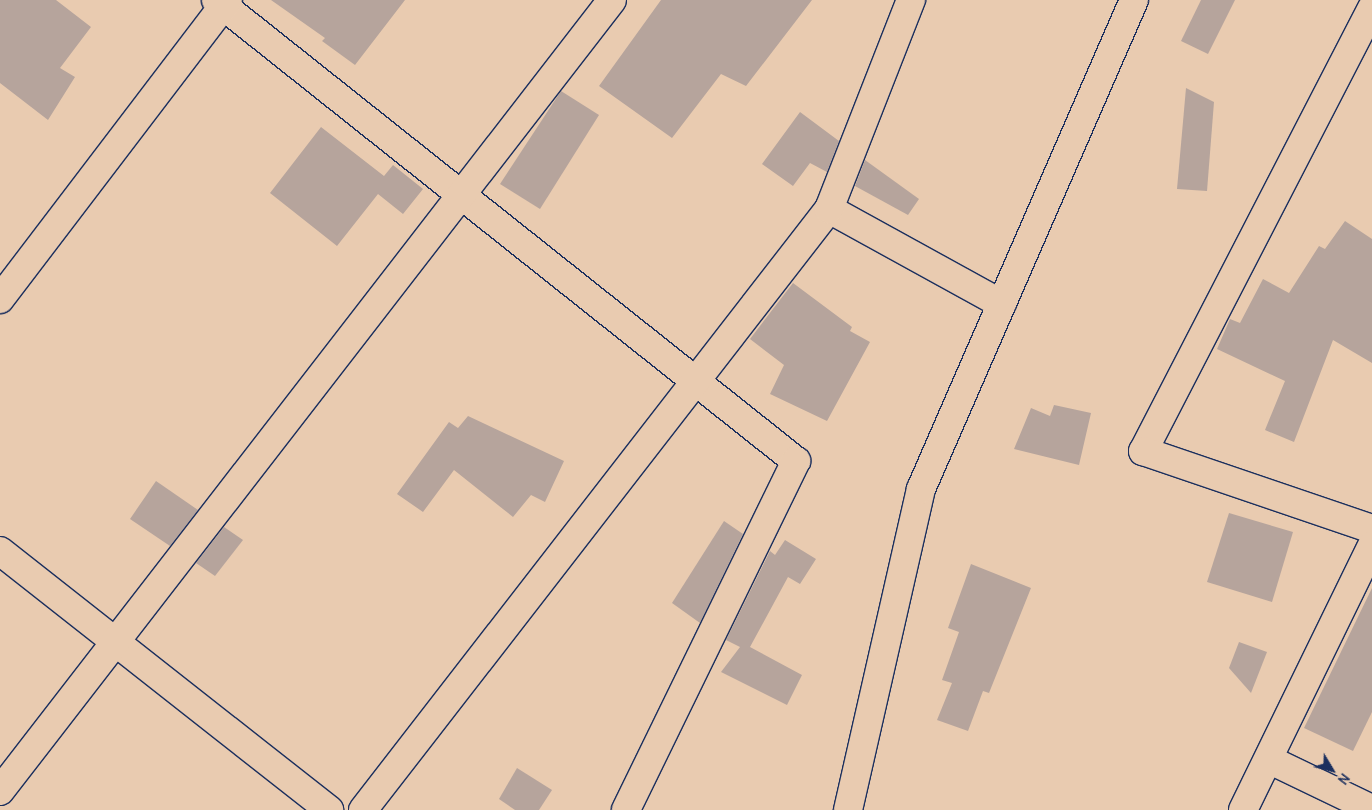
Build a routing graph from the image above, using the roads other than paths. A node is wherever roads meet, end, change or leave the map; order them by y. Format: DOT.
graph roads {
  1 [pos="612,0"];
  2 [pos="911,0"];
  3 [pos="1134,0"];
  4 [pos="222,2"];
  5 [pos="1372,8"];
  6 [pos="460,195"];
  7 [pos="829,209"];
  8 [pos="0,299"];
  9 [pos="1002,304"];
  10 [pos="695,381"];
  11 [pos="1372,529"];
  12 [pos="1372,546"];
  13 [pos="0,551"];
  14 [pos="114,639"];
  15 [pos="1270,760"];
  16 [pos="0,791"];
  17 [pos="1372,809"];
  18 [pos="329,810"];
  19 [pos="363,810"];
  20 [pos="626,810"];
  21 [pos="848,810"];
  22 [pos="1243,810"];
  1 -- 6 [label="street"];
  2 -- 7 [label="street"];
  3 -- 9 [label="street"];
  4 -- 6 [label="street"];
  4 -- 8 [label="street"];
  5 -- 11 [label="street"];
  6 -- 10 [label="street"];
  6 -- 14 [label="street"];
  7 -- 9 [label="street"];
  7 -- 10 [label="street"];
  9 -- 21 [label="street"];
  10 -- 19 [label="street"];
  10 -- 20 [label="street"];
  12 -- 15 [label="street"];
  13 -- 14 [label="street"];
  14 -- 16 [label="street"];
  14 -- 18 [label="street"];
  15 -- 17 [label="street"];
  15 -- 22 [label="street"];
}
